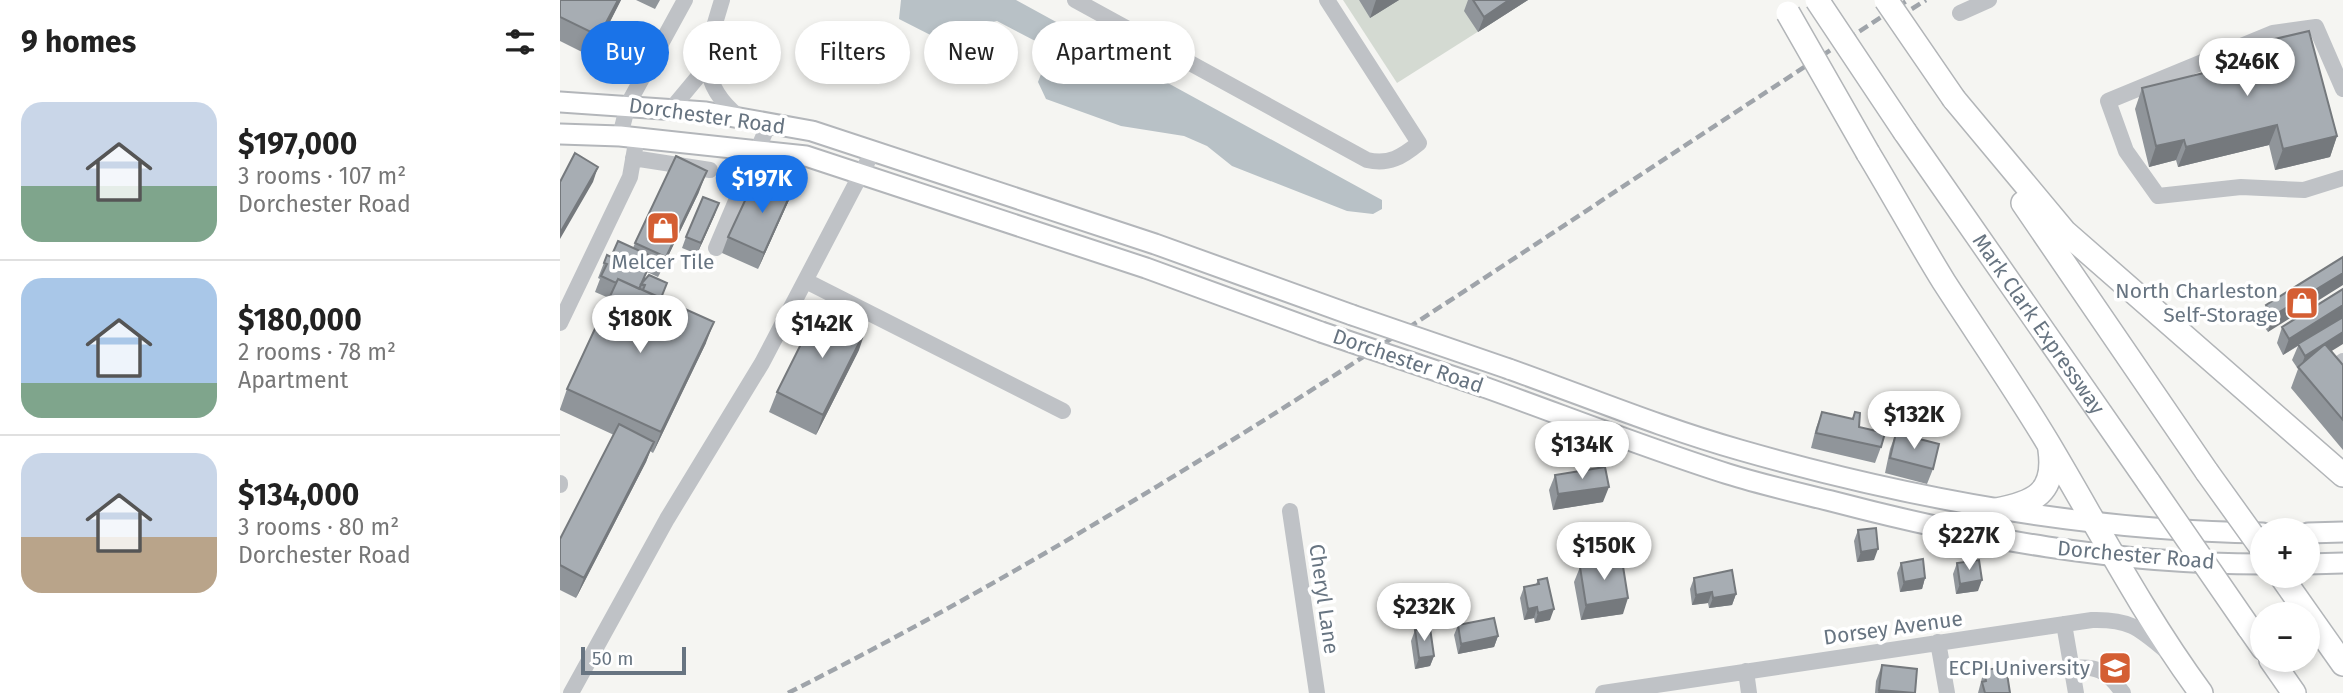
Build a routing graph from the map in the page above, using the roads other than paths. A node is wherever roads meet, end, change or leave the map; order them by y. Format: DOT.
graph roads {
  1 [pos="685,0"];
  2 [pos="722,0"];
  3 [pos="1327,0"];
  4 [pos="1817,0"];
  5 [pos="1886,0"];
  6 [pos="1989,0"];
  7 [pos="1079,1"];
  8 [pos="1785,6"];
  9 [pos="1959,13"];
  10 [pos="717,21"];
  11 [pos="692,84"];
  12 [pos="710,84"];
  13 [pos="2343,89"];
  14 [pos="1954,99"];
  15 [pos="560,102"];
  16 [pos="628,104"];
  17 [pos="672,108"];
  18 [pos="739,117"];
  19 [pos="769,123"];
  20 [pos="560,134"];
  21 [pos="628,136"];
  22 [pos="873,151"];
  23 [pos="758,152"];
  24 [pos="633,158"];
  25 [pos="710,170"];
  26 [pos="862,175"];
  27 [pos="2343,178"];
  28 [pos="716,248"];
  29 [pos="806,281"];
  30 [pos="560,323"];
  31 [pos="2343,361"];
  32 [pos="2343,380"];
  33 [pos="1063,411"];
  34 [pos="2050,447"];
  35 [pos="2343,475"];
  36 [pos="1996,510"];
  37 [pos="1290,511"];
  38 [pos="2092,523"];
  39 [pos="2250,532"];
  40 [pos="2250,532"];
  41 [pos="2343,532"];
  42 [pos="2320,533"];
  43 [pos="2113,556"];
  44 [pos="2343,563"];
  45 [pos="2250,564"];
  46 [pos="2320,564"];
  47 [pos="2290,588"];
  48 [pos="2064,624"];
  49 [pos="2250,629"];
  50 [pos="1938,642"];
  51 [pos="2177,661"];
  52 [pos="2343,664"];
  53 [pos="2072,667"];
  54 [pos="1746,671"];
  55 [pos="2279,672"];
  56 [pos="571,693"];
  57 [pos="1317,693"];
  58 [pos="1602,693"];
  59 [pos="1749,693"];
  60 [pos="1947,693"];
  61 [pos="2076,693"];
  62 [pos="2123,693"];
  63 [pos="2201,693"];
  64 [pos="2294,693"];
  1 -- 16 [label="street"];
  2 -- 10 [label="street"];
  3 -- 7 [label="street"];
  4 -- 49 [label="highway, Mark Clark Expressway, bridge"];
  5 -- 14 [label="highway, bridge"];
  6 -- 9 [label="street"];
  8 -- 34 [label="highway, bridge"];
  11 -- 17 [label="street"];
  12 -- 18 [label="street"];
  13 -- 27 [label="street"];
  14 -- 35 [label="highway"];
  14 -- 39 [label="highway, bridge"];
  15 -- 16 [label="main road, Dorchester Road"];
  16 -- 17 [label="main road, Dorchester Road"];
  16 -- 21 [label="street"];
  17 -- 18 [label="main road, Dorchester Road"];
  18 -- 19 [label="main road, Dorchester Road"];
  19 -- 22 [label="main road, Dorchester Road"];
  19 -- 23 [label="street"];
  20 -- 21 [label="main road, Dorchester Road"];
  21 -- 23 [label="main road, Dorchester Road"];
  21 -- 24 [label="street"];
  22 -- 26 [label="street"];
  22 -- 36 [label="main road, Dorchester Road, bridge"];
  23 -- 26 [label="main road, Dorchester Road"];
  23 -- 28 [label="street"];
  24 -- 25 [label="street"];
  24 -- 30 [label="street"];
  26 -- 29 [label="street"];
  26 -- 43 [label="main road, Dorchester Road, bridge"];
  29 -- 33 [label="street"];
  29 -- 56 [label="street"];
  31 -- 32 [label="street"];
  34 -- 36 [label="highway"];
  34 -- 38 [label="highway"];
  36 -- 38 [label="main road, Dorchester Road"];
  37 -- 57 [label="street, Cheryl Lane"];
  38 -- 40 [label="main road, Dorchester Road"];
  38 -- 43 [label="highway"];
  41 -- 42 [label="main road"];
  43 -- 45 [label="main road, Dorchester Road"];
  43 -- 51 [label="highway"];
  44 -- 46 [label="main road"];
  47 -- 52 [label="highway"];
  48 -- 50 [label="street, Dorsey Avenue"];
  48 -- 51 [label="street, Dorsey Avenue"];
  48 -- 53 [label="street"];
  50 -- 54 [label="street, Dorsey Avenue"];
  50 -- 60 [label="street"];
  51 -- 63 [label="highway"];
  53 -- 61 [label="street"];
  53 -- 62 [label="street"];
  54 -- 58 [label="street, Dorsey Avenue"];
  54 -- 59 [label="street"];
  55 -- 64 [label="highway"];
}
